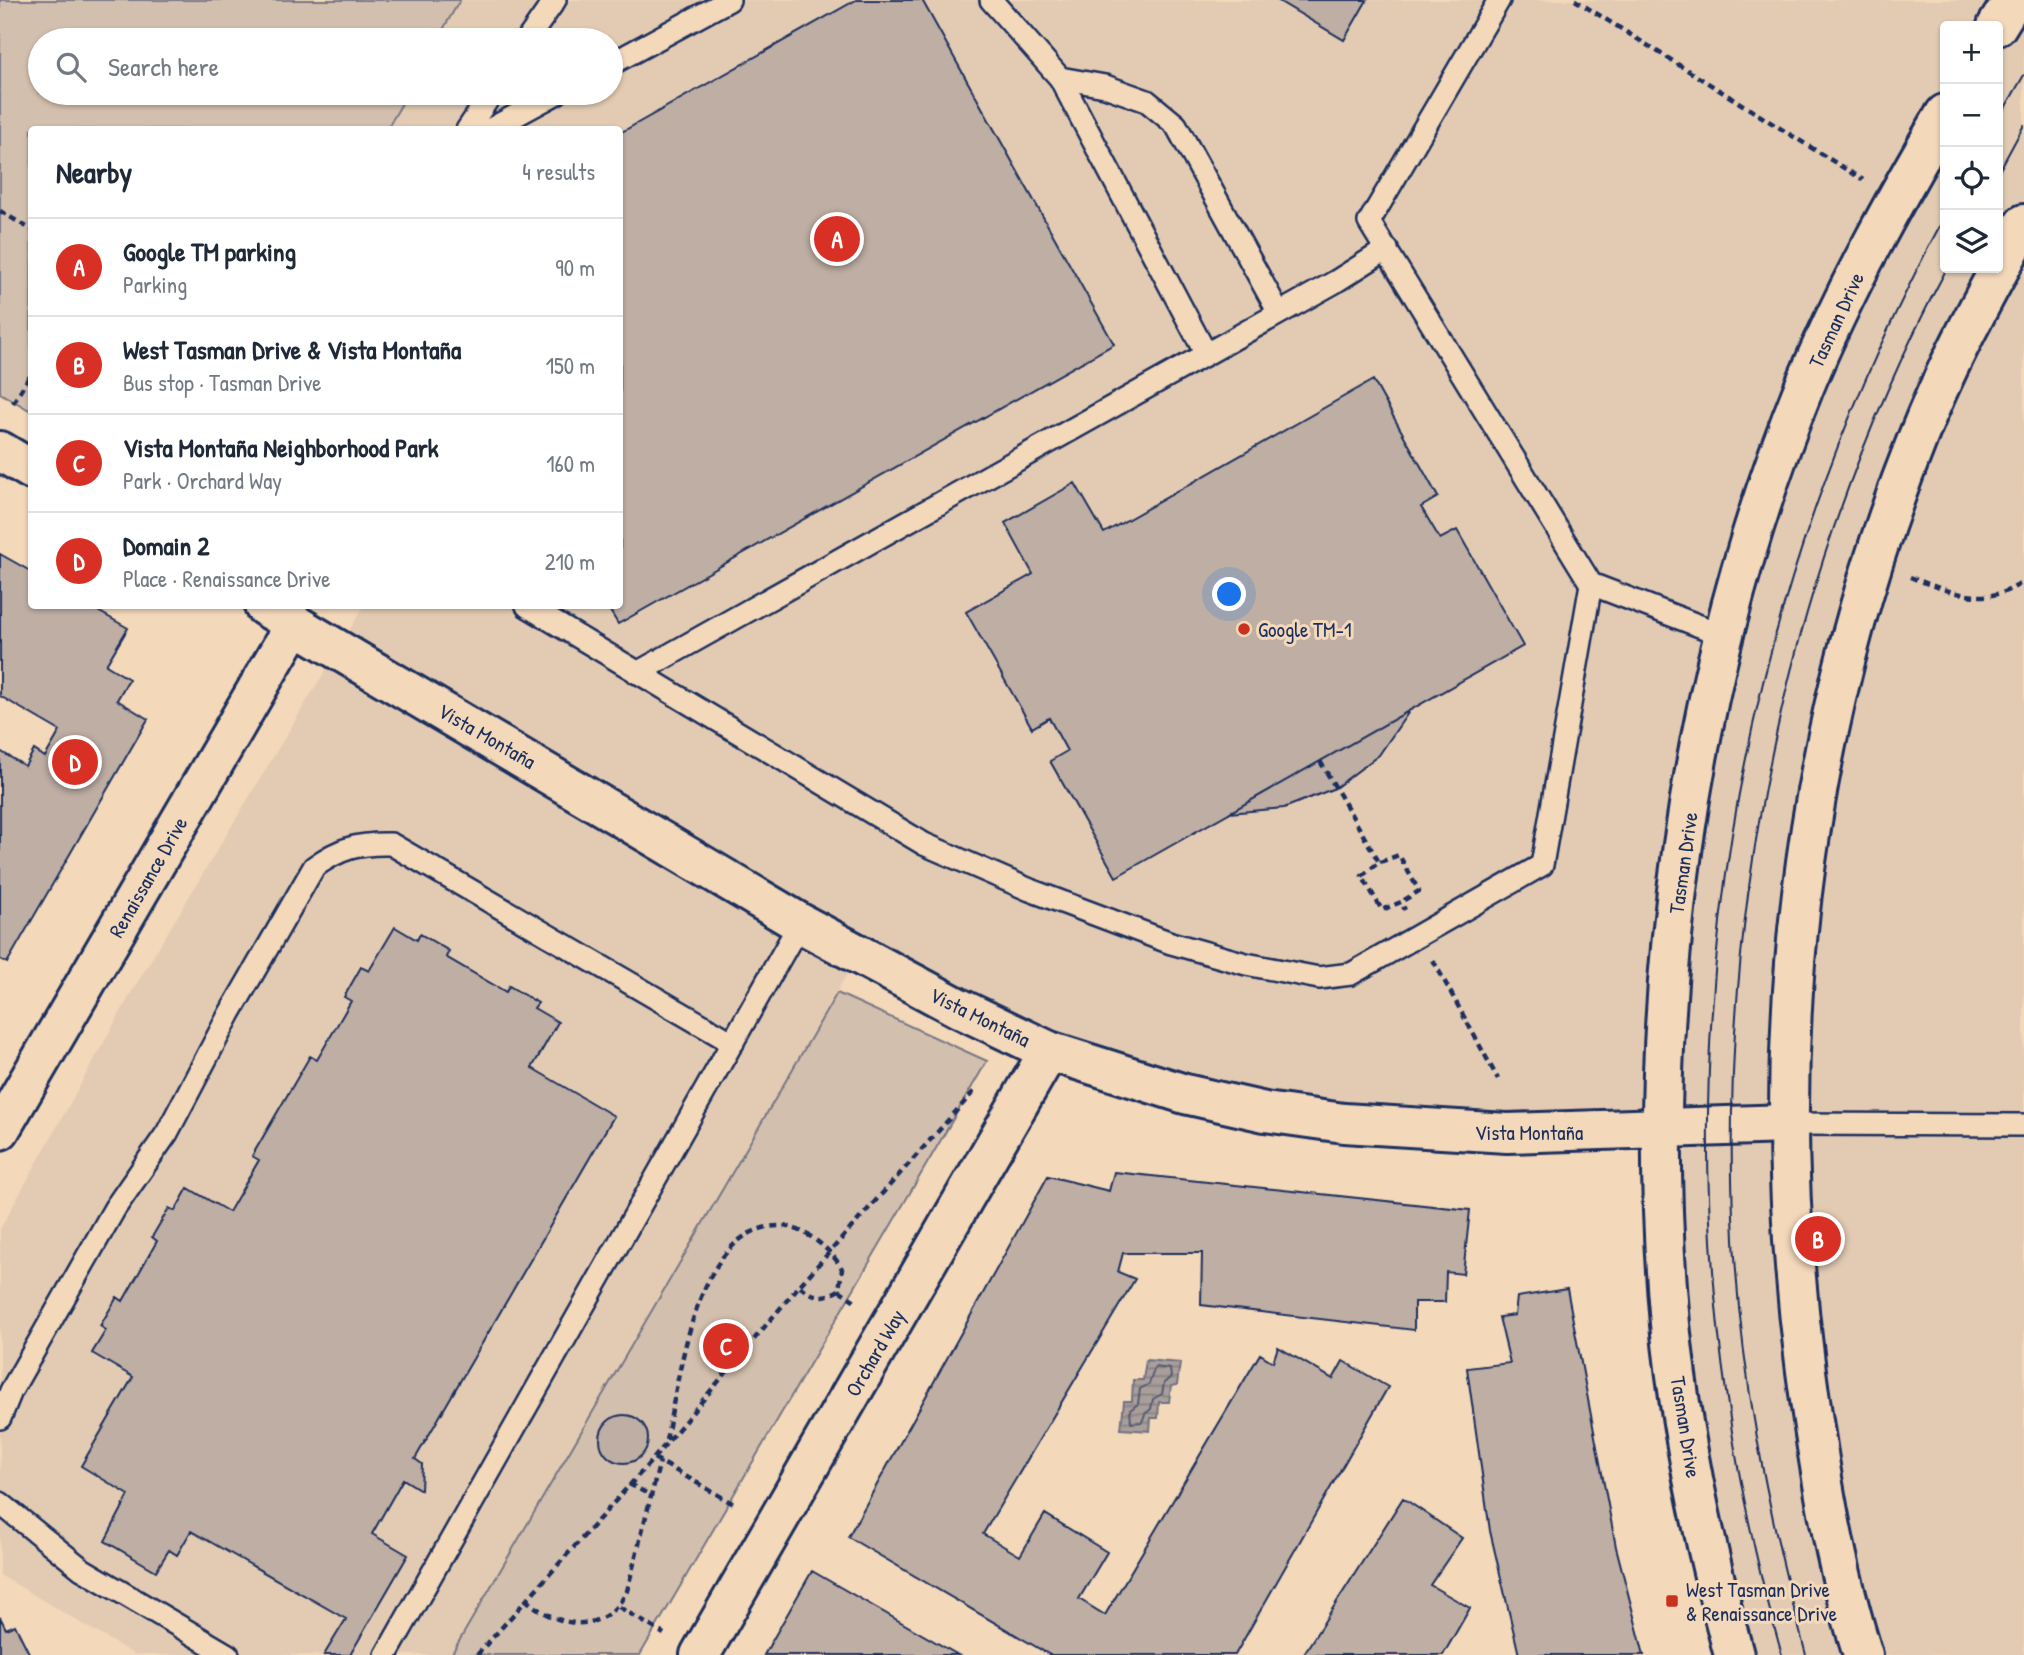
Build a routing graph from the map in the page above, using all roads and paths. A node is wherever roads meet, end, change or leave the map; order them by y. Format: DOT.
graph roads {
  1 [pos="555,0"];
  2 [pos="729,0"];
  3 [pos="991,0"];
  4 [pos="1499,0"];
  5 [pos="1574,0"];
  6 [pos="2013,0"];
  7 [pos="2000,21"];
  8 [pos="535,28"];
  9 [pos="623,57"];
  10 [pos="1060,78"];
  11 [pos="484,105"];
  12 [pos="535,105"];
  13 [pos="1940,123"];
  14 [pos="470,126"];
  15 [pos="496,126"];
  16 [pos="1864,180"];
  17 [pos="0,211"];
  18 [pos="2024,224"];
  19 [pos="28,228"];
  20 [pos="1387,249"];
  21 [pos="1279,313"];
  22 [pos="1206,354"];
  23 [pos="28,379"];
  24 [pos="13,403"];
  25 [pos="0,451"];
  26 [pos="28,468"];
  27 [pos="1910,577"];
  28 [pos="2024,581"];
  29 [pos="1591,584"];
  30 [pos="532,609"];
  31 [pos="279,615"];
  32 [pos="1724,635"];
  33 [pos="637,673"];
  34 [pos="1379,862"];
  35 [pos="1401,902"];
  36 [pos="800,923"];
  37 [pos="733,1043"];
  38 [pos="1049,1051"];
  39 [pos="977,1088"];
  40 [pos="1788,1124"];
  41 [pos="2024,1125"];
  42 [pos="1662,1129"];
  43 [pos="0,1130"];
  44 [pos="829,1252"];
  45 [pos="799,1286"];
  46 [pos="839,1290"];
  47 [pos="858,1303"];
  48 [pos="0,1418"];
  49 [pos="666,1441"];
  50 [pos="654,1458"];
  51 [pos="660,1461"];
  52 [pos="629,1484"];
  53 [pos="652,1496"];
  54 [pos="0,1503"];
  55 [pos="737,1506"];
  56 [pos="524,1599"];
  57 [pos="619,1606"];
  58 [pos="664,1634"];
  59 [pos="228,1655"];
  60 [pos="386,1655"];
  61 [pos="477,1655"];
  62 [pos="700,1655"];
  63 [pos="1734,1655"];
  64 [pos="1863,1655"];
  1 -- 8 [label="lane"];
  2 -- 9 [label="lane"];
  3 -- 10 [label="lane"];
  4 -- 20 [label="lane"];
  5 -- 16 [label="path"];
  6 -- 7 [label="main road"];
  10 -- 21 [label="lane"];
  10 -- 22 [label="lane"];
  11 -- 14 [label="lane"];
  12 -- 15 [label="lane"];
  13 -- 32 [label="main road, Tasman Drive"];
  17 -- 19 [label="path"];
  18 -- 40 [label="main road"];
  20 -- 21 [label="lane"];
  20 -- 29 [label="lane"];
  21 -- 22 [label="lane"];
  22 -- 33 [label="lane"];
  23 -- 24 [label="path"];
  25 -- 26 [label="main road"];
  27 -- 28 [label="path"];
  29 -- 32 [label="lane"];
  29 -- 33 [label="lane"];
  30 -- 33 [label="lane"];
  31 -- 36 [label="main road, Vista Montaña"];
  31 -- 43 [label="main road, Renaissance Drive"];
  32 -- 42 [label="main road, Tasman Drive"];
  34 -- 35 [label="path"];
  36 -- 37 [label="lane"];
  36 -- 38 [label="main road, Vista Montaña"];
  37 -- 48 [label="lane"];
  37 -- 60 [label="lane"];
  38 -- 42 [label="main road, Vista Montaña"];
  38 -- 62 [label="main road, Orchard Way"];
  39 -- 44 [label="path"];
  40 -- 41 [label="lane"];
  40 -- 42 [label="main road, Vista Montaña"];
  40 -- 64 [label="main road"];
  42 -- 63 [label="main road, Tasman Drive"];
  44 -- 45 [label="path"];
  44 -- 46 [label="path"];
  44 -- 49 [label="path"];
  45 -- 46 [label="path"];
  45 -- 49 [label="path"];
  46 -- 47 [label="path"];
  49 -- 50 [label="path"];
  50 -- 51 [label="path"];
  50 -- 52 [label="path"];
  51 -- 53 [label="path"];
  51 -- 55 [label="path"];
  52 -- 53 [label="path"];
  52 -- 56 [label="path"];
  53 -- 57 [label="path"];
  54 -- 59 [label="lane"];
  56 -- 57 [label="path"];
  56 -- 61 [label="path"];
  57 -- 58 [label="path"];
}
